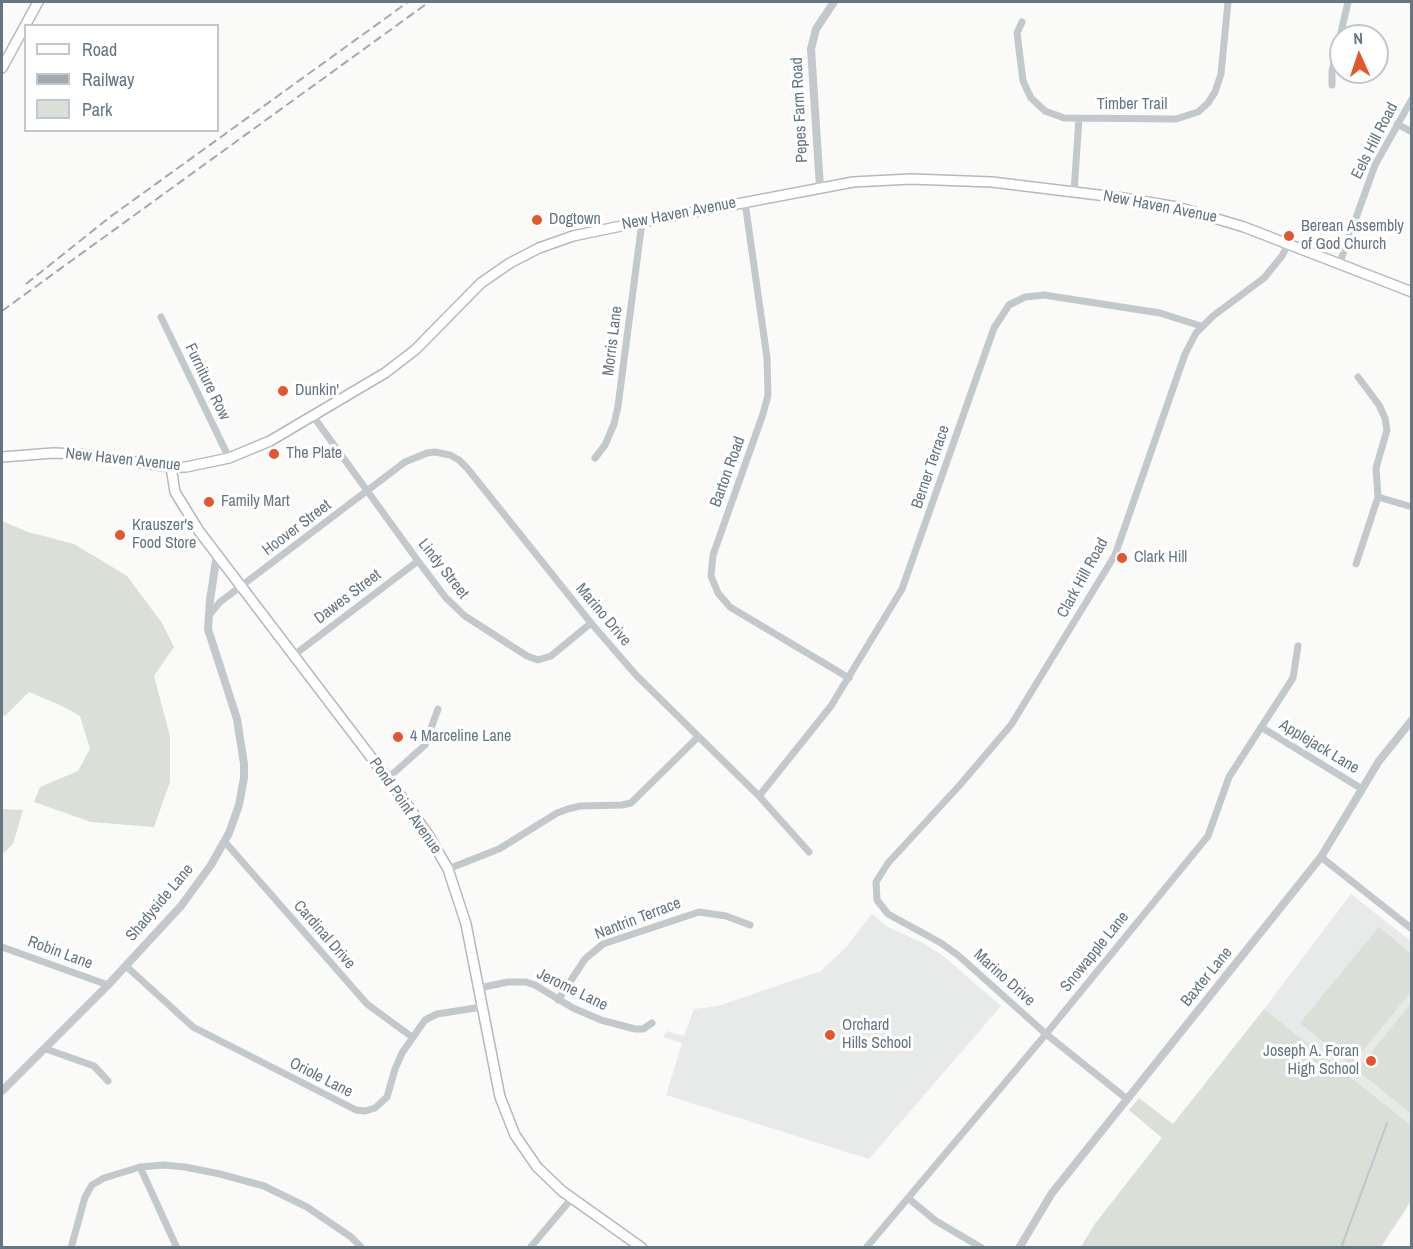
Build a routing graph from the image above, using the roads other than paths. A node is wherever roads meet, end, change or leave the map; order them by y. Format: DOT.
graph roads {
  1 [pos="38,2"];
  2 [pos="834,2"];
  3 [pos="1227,2"];
  4 [pos="1348,2"];
  5 [pos="1022,22"];
  6 [pos="26,24"];
  7 [pos="24,28"];
  8 [pos="2,68"];
  9 [pos="1332,85"];
  10 [pos="1412,99"];
  11 [pos="1078,118"];
  12 [pos="1397,124"];
  13 [pos="1412,132"];
  14 [pos="820,187"];
  15 [pos="1074,192"];
  16 [pos="745,202"];
  17 [pos="642,222"];
  18 [pos="1288,244"];
  19 [pos="1339,265"];
  20 [pos="1412,292"];
  21 [pos="161,317"];
  22 [pos="1201,326"];
  23 [pos="1358,377"];
  24 [pos="313,416"];
  25 [pos="2,457"];
  26 [pos="229,458"];
  27 [pos="595,458"];
  28 [pos="171,467"];
  29 [pos="369,491"];
  30 [pos="1378,497"];
  31 [pos="1412,507"];
  32 [pos="217,554"];
  33 [pos="418,561"];
  34 [pos="1356,564"];
  35 [pos="241,586"];
  36 [pos="208,621"];
  37 [pos="591,623"];
  38 [pos="1298,646"];
  39 [pos="294,655"];
  40 [pos="849,678"];
  41 [pos="438,709"];
  42 [pos="1412,720"];
  43 [pos="1261,727"];
  44 [pos="698,737"];
  45 [pos="387,779"];
  46 [pos="1362,789"];
  47 [pos="759,796"];
  48 [pos="225,842"];
  49 [pos="809,852"];
  50 [pos="1321,857"];
  51 [pos="448,869"];
  52 [pos="878,876"];
  53 [pos="750,925"];
  54 [pos="1412,929"];
  55 [pos="2,947"];
  56 [pos="126,966"];
  57 [pos="108,985"];
  58 [pos="479,988"];
  59 [pos="558,1000"];
  60 [pos="482,1007"];
  61 [pos="652,1023"];
  62 [pos="1047,1034"];
  63 [pos="412,1037"];
  64 [pos="46,1049"];
  65 [pos="108,1081"];
  66 [pos="2,1091"];
  67 [pos="1127,1100"];
  68 [pos="141,1167"];
  69 [pos="572,1198"];
  70 [pos="908,1198"];
  71 [pos="71,1248"];
  72 [pos="177,1248"];
  73 [pos="362,1248"];
  74 [pos="530,1248"];
  75 [pos="642,1248"];
  76 [pos="866,1248"];
  77 [pos="982,1248"];
  78 [pos="1019,1248"];
  1 -- 6 [label="main road"];
  2 -- 14 [label="street, Pepes Farm Road"];
  3 -- 11 [label="street, Timber Trail"];
  4 -- 9 [label="street"];
  5 -- 11 [label="street, Timber Trail"];
  7 -- 8 [label="main road"];
  10 -- 12 [label="street, Eels Hill Road"];
  11 -- 15 [label="street"];
  12 -- 13 [label="street"];
  12 -- 19 [label="street, Eels Hill Road"];
  14 -- 15 [label="main road, New Haven Avenue"];
  14 -- 16 [label="main road, New Haven Avenue"];
  15 -- 18 [label="main road, New Haven Avenue"];
  16 -- 17 [label="main road, New Haven Avenue"];
  16 -- 40 [label="street, Barton Road"];
  17 -- 24 [label="main road, New Haven Avenue"];
  17 -- 27 [label="street, Morris Lane"];
  18 -- 19 [label="main road, New Haven Avenue"];
  18 -- 22 [label="street, Clark Hill Road"];
  19 -- 20 [label="main road, New Haven Avenue"];
  21 -- 26 [label="street, Furniture Row"];
  22 -- 40 [label="street, Berner Terrace"];
  22 -- 52 [label="street, Clark Hill Road"];
  23 -- 30 [label="street"];
  24 -- 26 [label="main road, New Haven Avenue"];
  24 -- 29 [label="street, Lindy Street"];
  25 -- 28 [label="main road, New Haven Avenue"];
  26 -- 28 [label="main road, New Haven Avenue"];
  28 -- 32 [label="main road, Pond Point Avenue"];
  29 -- 33 [label="street, Lindy Street"];
  29 -- 35 [label="street, Hoover Street"];
  29 -- 37 [label="street, Marino Drive"];
  30 -- 31 [label="street"];
  30 -- 34 [label="street"];
  32 -- 35 [label="main road, Pond Point Avenue"];
  32 -- 36 [label="street, Shadyside Lane"];
  33 -- 37 [label="street, Lindy Street"];
  33 -- 39 [label="street, Dawes Street"];
  35 -- 36 [label="street"];
  35 -- 39 [label="main road, Pond Point Avenue"];
  36 -- 48 [label="street, Shadyside Lane"];
  37 -- 44 [label="street, Marino Drive"];
  38 -- 43 [label="street, Snowapple Lane"];
  39 -- 45 [label="main road, Pond Point Avenue"];
  40 -- 47 [label="street, Berner Terrace"];
  41 -- 45 [label="street"];
  42 -- 46 [label="street, Baxter Lane"];
  43 -- 46 [label="street, Applejack Lane"];
  43 -- 62 [label="street, Snowapple Lane"];
  44 -- 47 [label="street, Marino Drive"];
  44 -- 51 [label="street"];
  45 -- 51 [label="main road, Pond Point Avenue"];
  46 -- 50 [label="street, Baxter Lane"];
  47 -- 49 [label="street, Marino Drive"];
  48 -- 56 [label="street, Shadyside Lane"];
  48 -- 63 [label="street, Cardinal Drive"];
  50 -- 54 [label="street"];
  50 -- 67 [label="street, Baxter Lane"];
  51 -- 58 [label="main road, Pond Point Avenue"];
  52 -- 62 [label="street, Marino Drive"];
  53 -- 59 [label="street, Nantrin Terrace"];
  55 -- 57 [label="street, Robin Lane"];
  56 -- 57 [label="street, Shadyside Lane"];
  56 -- 63 [label="street, Oriole Lane"];
  57 -- 64 [label="street, Shadyside Lane"];
  58 -- 59 [label="street, Jerome Lane"];
  58 -- 60 [label="main road, Pond Point Avenue"];
  59 -- 61 [label="street, Jerome Lane"];
  60 -- 63 [label="street, Oriole Lane"];
  60 -- 69 [label="main road, Pond Point Avenue"];
  62 -- 67 [label="street, Marino Drive"];
  62 -- 70 [label="street, Snowapple Lane"];
  64 -- 65 [label="street"];
  64 -- 66 [label="street, Shadyside Lane"];
  67 -- 78 [label="street, Baxter Lane"];
  68 -- 71 [label="street"];
  68 -- 72 [label="street"];
  68 -- 73 [label="street"];
  69 -- 74 [label="street"];
  69 -- 75 [label="main road, Pond Point Avenue"];
  70 -- 76 [label="street, Snowapple Lane"];
  70 -- 77 [label="street"];
}
